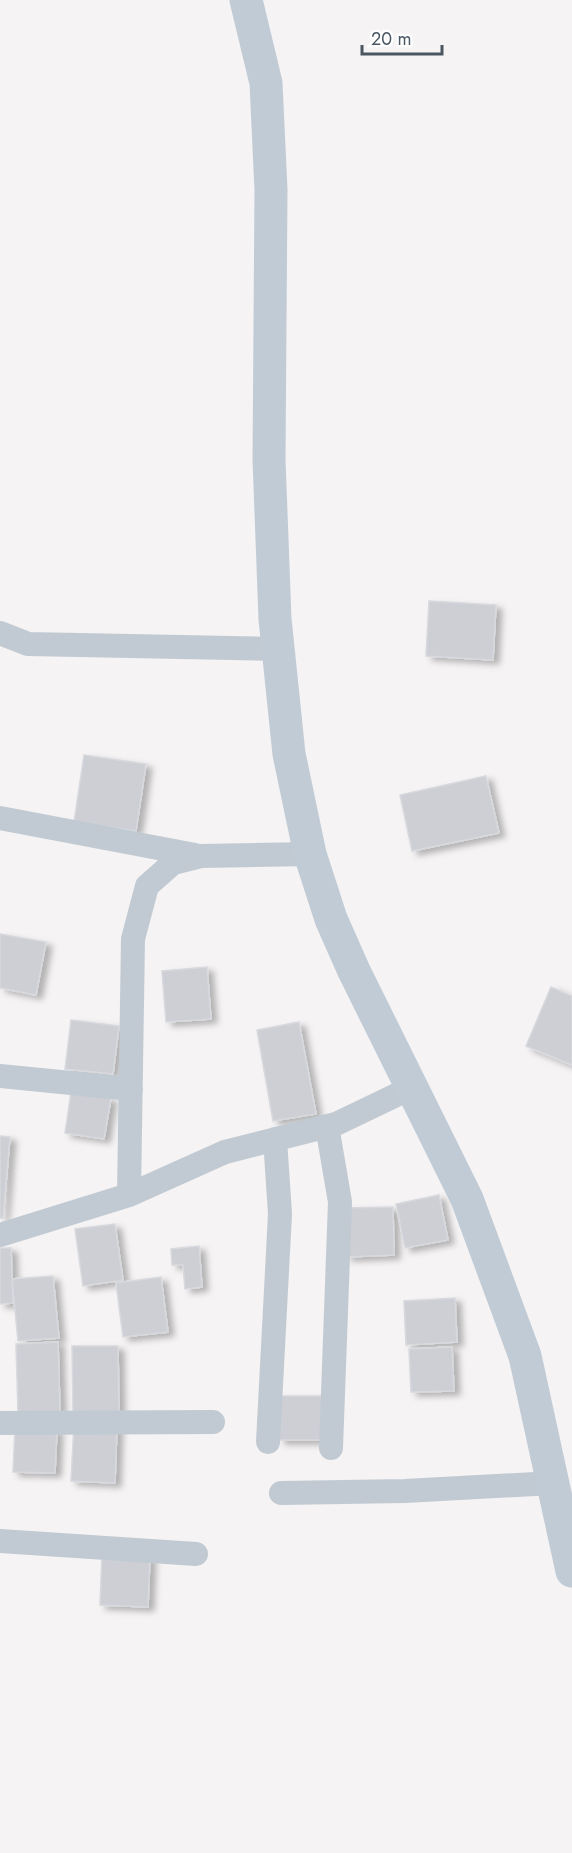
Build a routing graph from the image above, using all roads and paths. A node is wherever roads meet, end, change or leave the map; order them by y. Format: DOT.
graph roads {
  1 [pos="246,0"];
  2 [pos="0,633"];
  3 [pos="278,649"];
  4 [pos="0,818"];
  5 [pos="310,854"];
  6 [pos="201,856"];
  7 [pos="0,1076"];
  8 [pos="413,1087"];
  9 [pos="131,1089"];
  10 [pos="327,1126"];
  11 [pos="275,1139"];
  12 [pos="129,1195"];
  13 [pos="0,1235"];
  14 [pos="213,1422"];
  15 [pos="0,1423"];
  16 [pos="268,1442"];
  17 [pos="331,1448"];
  18 [pos="553,1484"];
  19 [pos="281,1493"];
  20 [pos="0,1541"];
  21 [pos="196,1554"];
  22 [pos="572,1571"];
  1 -- 3 [label="main road"];
  2 -- 3 [label="street"];
  3 -- 5 [label="main road"];
  4 -- 6 [label="street"];
  5 -- 6 [label="street"];
  5 -- 8 [label="main road"];
  6 -- 9 [label="street"];
  7 -- 9 [label="street"];
  8 -- 10 [label="street"];
  8 -- 18 [label="main road"];
  9 -- 12 [label="street"];
  10 -- 11 [label="street"];
  10 -- 17 [label="street"];
  11 -- 12 [label="street"];
  11 -- 16 [label="street"];
  12 -- 13 [label="street"];
  14 -- 15 [label="street"];
  18 -- 19 [label="street"];
  18 -- 22 [label="main road"];
  20 -- 21 [label="street"];
}
